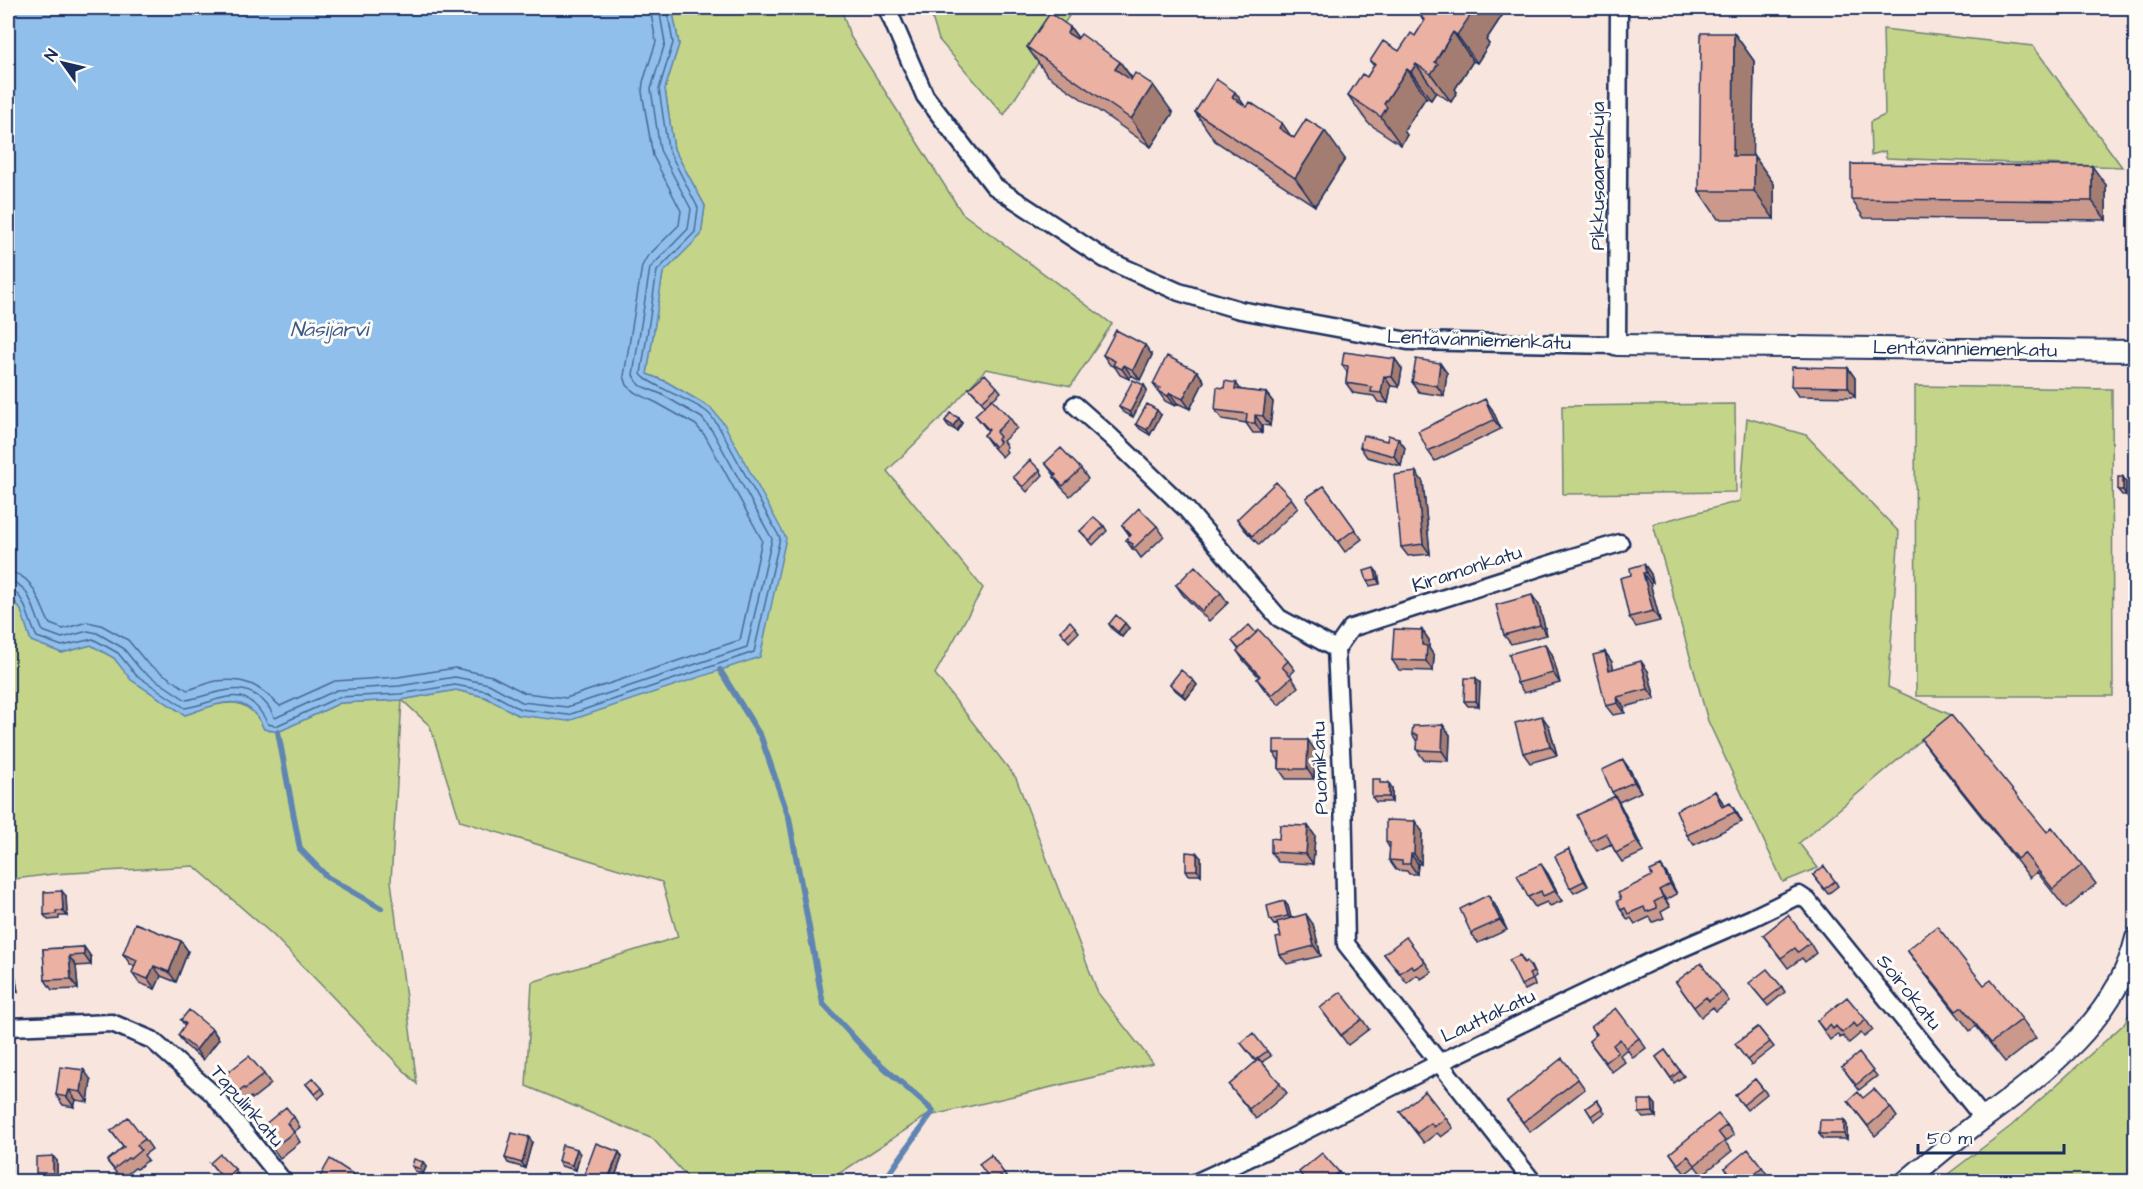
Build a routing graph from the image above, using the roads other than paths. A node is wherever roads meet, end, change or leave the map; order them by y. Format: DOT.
graph roads {
  1 [pos="887,8"];
  2 [pos="1619,8"];
  3 [pos="1617,345"];
  4 [pos="2136,351"];
  5 [pos="1075,405"];
  6 [pos="1620,543"];
  7 [pos="1336,649"];
  8 [pos="1799,895"];
  9 [pos="2136,938"];
  10 [pos="8,1027"];
  11 [pos="1439,1063"];
  12 [pos="1983,1119"];
  13 [pos="284,1182"];
  14 [pos="1197,1182"];
  15 [pos="1533,1182"];
  16 [pos="1905,1182"];
  1 -- 3 [label="street, Lentävänniemenkatu"];
  2 -- 3 [label="street, Pikkusaarenkuja"];
  3 -- 4 [label="street, Lentävänniemenkatu"];
  5 -- 7 [label="street"];
  6 -- 7 [label="street, Kiramonkatu"];
  7 -- 11 [label="street, Puomikatu"];
  8 -- 11 [label="street, Lauttakatu"];
  8 -- 12 [label="street, Soirokatu"];
  9 -- 12 [label="street"];
  10 -- 13 [label="street, Tapulinkatu"];
  11 -- 14 [label="street, Lauttakatu"];
  11 -- 15 [label="street, Puomikatu"];
  12 -- 16 [label="street"];
}
